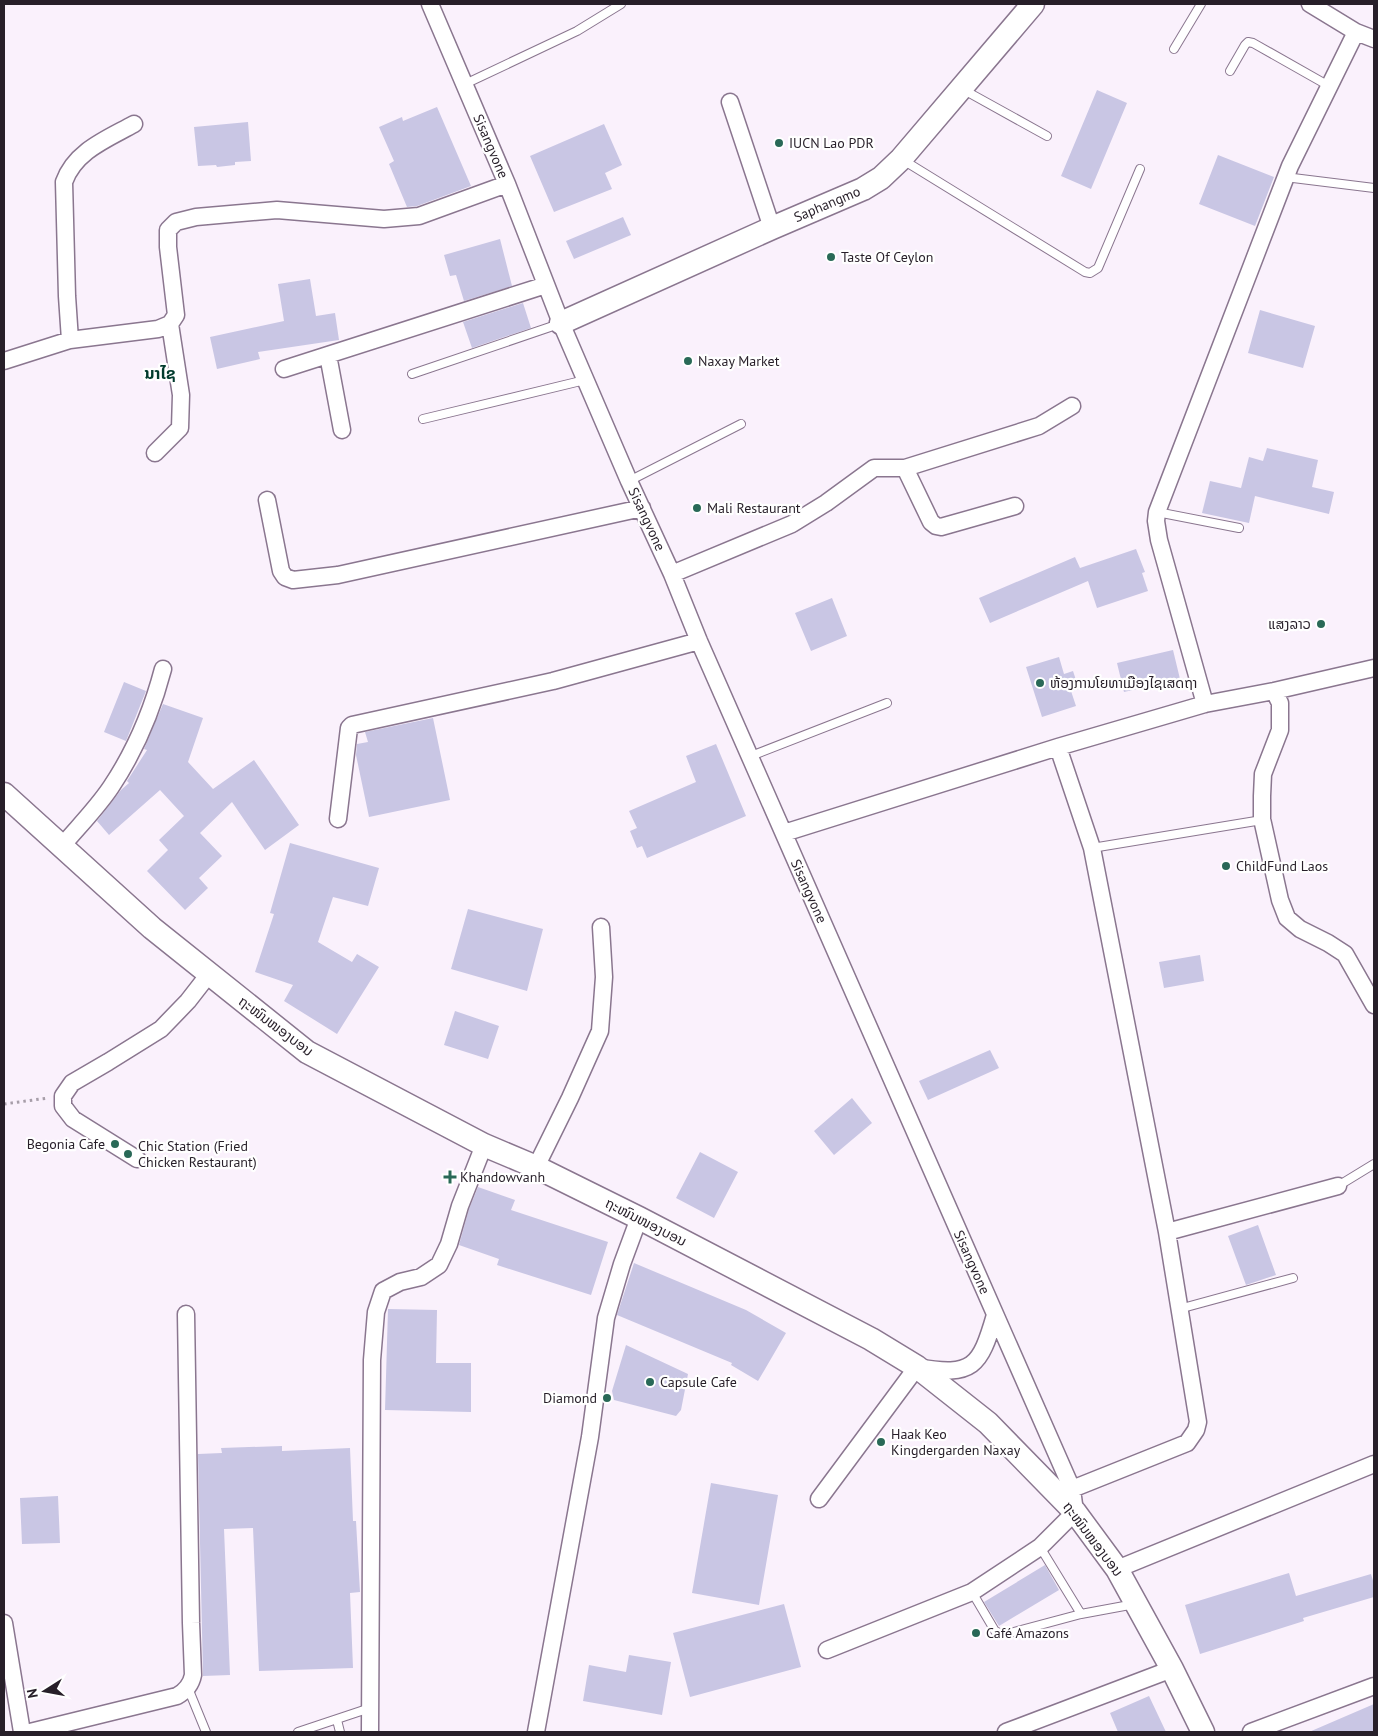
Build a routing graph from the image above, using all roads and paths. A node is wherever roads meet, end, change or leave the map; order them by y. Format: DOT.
graph roads {
  1 [pos="430,4"];
  2 [pos="621,4"];
  3 [pos="1033,4"];
  4 [pos="1201,4"];
  5 [pos="1310,4"];
  6 [pos="1356,32"];
  7 [pos="1374,39"];
  8 [pos="1174,49"];
  9 [pos="1230,71"];
  10 [pos="465,84"];
  11 [pos="1329,86"];
  12 [pos="962,89"];
  13 [pos="730,102"];
  14 [pos="134,124"];
  15 [pos="1047,136"];
  16 [pos="901,159"];
  17 [pos="1140,169"];
  18 [pos="1285,177"];
  19 [pos="507,184"];
  20 [pos="1374,188"];
  21 [pos="772,228"];
  22 [pos="546,285"];
  23 [pos="561,323"];
  24 [pos="170,324"];
  25 [pos="70,340"];
  26 [pos="328,355"];
  27 [pos="4,361"];
  28 [pos="284,369"];
  29 [pos="412,374"];
  30 [pos="585,380"];
  31 [pos="1072,406"];
  32 [pos="423,419"];
  33 [pos="741,424"];
  34 [pos="342,430"];
  35 [pos="155,453"];
  36 [pos="905,468"];
  37 [pos="629,481"];
  38 [pos="267,500"];
  39 [pos="1015,506"];
  40 [pos="642,508"];
  41 [pos="1157,512"];
  42 [pos="1239,528"];
  43 [pos="672,574"];
  44 [pos="699,641"];
  45 [pos="1374,668"];
  46 [pos="163,669"];
  47 [pos="1274,691"];
  48 [pos="887,703"];
  49 [pos="1205,704"];
  50 [pos="1058,747"];
  51 [pos="751,756"];
  52 [pos="5,796"];
  53 [pos="338,819"];
  54 [pos="1262,820"];
  55 [pos="784,833"];
  56 [pos="62,846"];
  57 [pos="1092,848"];
  58 [pos="601,927"];
  59 [pos="209,974"];
  60 [pos="1374,1005"];
  61 [pos="63,1096"];
  62 [pos="4,1104"];
  63 [pos="484,1145"];
  64 [pos="137,1159"];
  65 [pos="1374,1164"];
  66 [pos="536,1167"];
  67 [pos="1338,1186"];
  68 [pos="639,1218"];
  69 [pos="1166,1232"];
  70 [pos="1293,1278"];
  71 [pos="1179,1309"];
  72 [pos="186,1314"];
  73 [pos="995,1315"];
  74 [pos="917,1367"];
  75 [pos="1374,1464"];
  76 [pos="1072,1489"];
  77 [pos="819,1499"];
  78 [pos="1076,1512"];
  79 [pos="1040,1548"];
  80 [pos="1117,1569"];
  81 [pos="972,1592"];
  82 [pos="1136,1603"];
  83 [pos="1081,1614"];
  84 [pos="4,1623"];
  85 [pos="827,1650"];
  86 [pos="1172,1669"];
  87 [pos="1374,1686"];
  88 [pos="188,1688"];
  89 [pos="370,1708"];
  90 [pos="337,1720"];
  91 [pos="22,1732"];
  92 [pos="30,1732"];
  93 [pos="206,1732"];
  94 [pos="298,1732"];
  95 [pos="340,1732"];
  96 [pos="370,1732"];
  97 [pos="536,1732"];
  98 [pos="1006,1732"];
  99 [pos="1203,1732"];
  100 [pos="1251,1732"];
  1 -- 10 [label="street, Sisangvone"];
  2 -- 10 [label="lane"];
  3 -- 12 [label="street, Saphangmo"];
  4 -- 8 [label="lane"];
  5 -- 6 [label="street"];
  6 -- 7 [label="street"];
  6 -- 11 [label="street"];
  9 -- 11 [label="lane"];
  10 -- 19 [label="street, Sisangvone"];
  11 -- 18 [label="street"];
  12 -- 15 [label="lane"];
  12 -- 16 [label="street, Saphangmo"];
  13 -- 21 [label="street"];
  14 -- 25 [label="street"];
  16 -- 17 [label="lane"];
  16 -- 21 [label="street, Saphangmo"];
  18 -- 20 [label="lane"];
  18 -- 41 [label="street"];
  19 -- 22 [label="street, Sisangvone"];
  19 -- 24 [label="street"];
  21 -- 23 [label="street, Saphangmo"];
  22 -- 23 [label="street, Sisangvone"];
  22 -- 26 [label="street"];
  23 -- 29 [label="lane"];
  23 -- 30 [label="street, Sisangvone"];
  24 -- 25 [label="street"];
  24 -- 35 [label="street"];
  25 -- 27 [label="street"];
  26 -- 28 [label="street"];
  26 -- 34 [label="street"];
  30 -- 32 [label="lane"];
  30 -- 37 [label="street, Sisangvone"];
  31 -- 36 [label="street"];
  33 -- 37 [label="lane"];
  36 -- 39 [label="street"];
  36 -- 43 [label="street"];
  37 -- 40 [label="street, Sisangvone"];
  38 -- 40 [label="street"];
  40 -- 43 [label="street, Sisangvone"];
  41 -- 42 [label="lane"];
  41 -- 49 [label="street"];
  43 -- 44 [label="street, Sisangvone"];
  44 -- 51 [label="street, Sisangvone"];
  44 -- 53 [label="street"];
  45 -- 47 [label="street"];
  46 -- 56 [label="street"];
  47 -- 49 [label="street"];
  47 -- 54 [label="street"];
  48 -- 51 [label="lane"];
  49 -- 50 [label="street"];
  50 -- 55 [label="street"];
  50 -- 57 [label="street"];
  51 -- 55 [label="street, Sisangvone"];
  52 -- 56 [label="street, ຖະໜົນໜອງບອນ"];
  54 -- 57 [label="lane"];
  54 -- 60 [label="street"];
  55 -- 73 [label="street, Sisangvone"];
  56 -- 59 [label="street, ຖະໜົນໜອງບອນ"];
  57 -- 69 [label="street"];
  58 -- 66 [label="street"];
  59 -- 61 [label="street"];
  59 -- 63 [label="street, ຖະໜົນໜອງບອນ"];
  61 -- 62 [label="path"];
  61 -- 64 [label="street"];
  63 -- 66 [label="street, ຖະໜົນໜອງບອນ"];
  63 -- 89 [label="street"];
  65 -- 67 [label="lane"];
  66 -- 68 [label="street, ຖະໜົນໜອງບອນ"];
  67 -- 69 [label="street"];
  68 -- 74 [label="street, ຖະໜົນໜອງບອນ"];
  68 -- 97 [label="street"];
  69 -- 71 [label="street"];
  70 -- 71 [label="lane"];
  71 -- 76 [label="street"];
  72 -- 88 [label="street"];
  73 -- 74 [label="street"];
  73 -- 76 [label="street, Sisangvone"];
  74 -- 77 [label="street"];
  74 -- 78 [label="street, ຖະໜົນໜອງບອນ"];
  75 -- 80 [label="street"];
  76 -- 78 [label="street, Sisangvone"];
  78 -- 79 [label="street"];
  78 -- 80 [label="street, ຖະໜົນໜອງບອນ"];
  79 -- 81 [label="street"];
  79 -- 83 [label="lane"];
  80 -- 82 [label="street, ຖະໜົນໜອງບອນ"];
  81 -- 83 [label="lane"];
  81 -- 85 [label="street"];
  82 -- 83 [label="lane"];
  82 -- 86 [label="street, ຖະໜົນໜອງບອນ"];
  84 -- 91 [label="street"];
  86 -- 98 [label="street"];
  86 -- 99 [label="street, ຖະໜົນໜອງບອນ"];
  87 -- 100 [label="street"];
  88 -- 92 [label="street"];
  88 -- 93 [label="lane"];
  89 -- 90 [label="lane"];
  89 -- 96 [label="street"];
  90 -- 94 [label="lane"];
  90 -- 95 [label="lane"];
}
